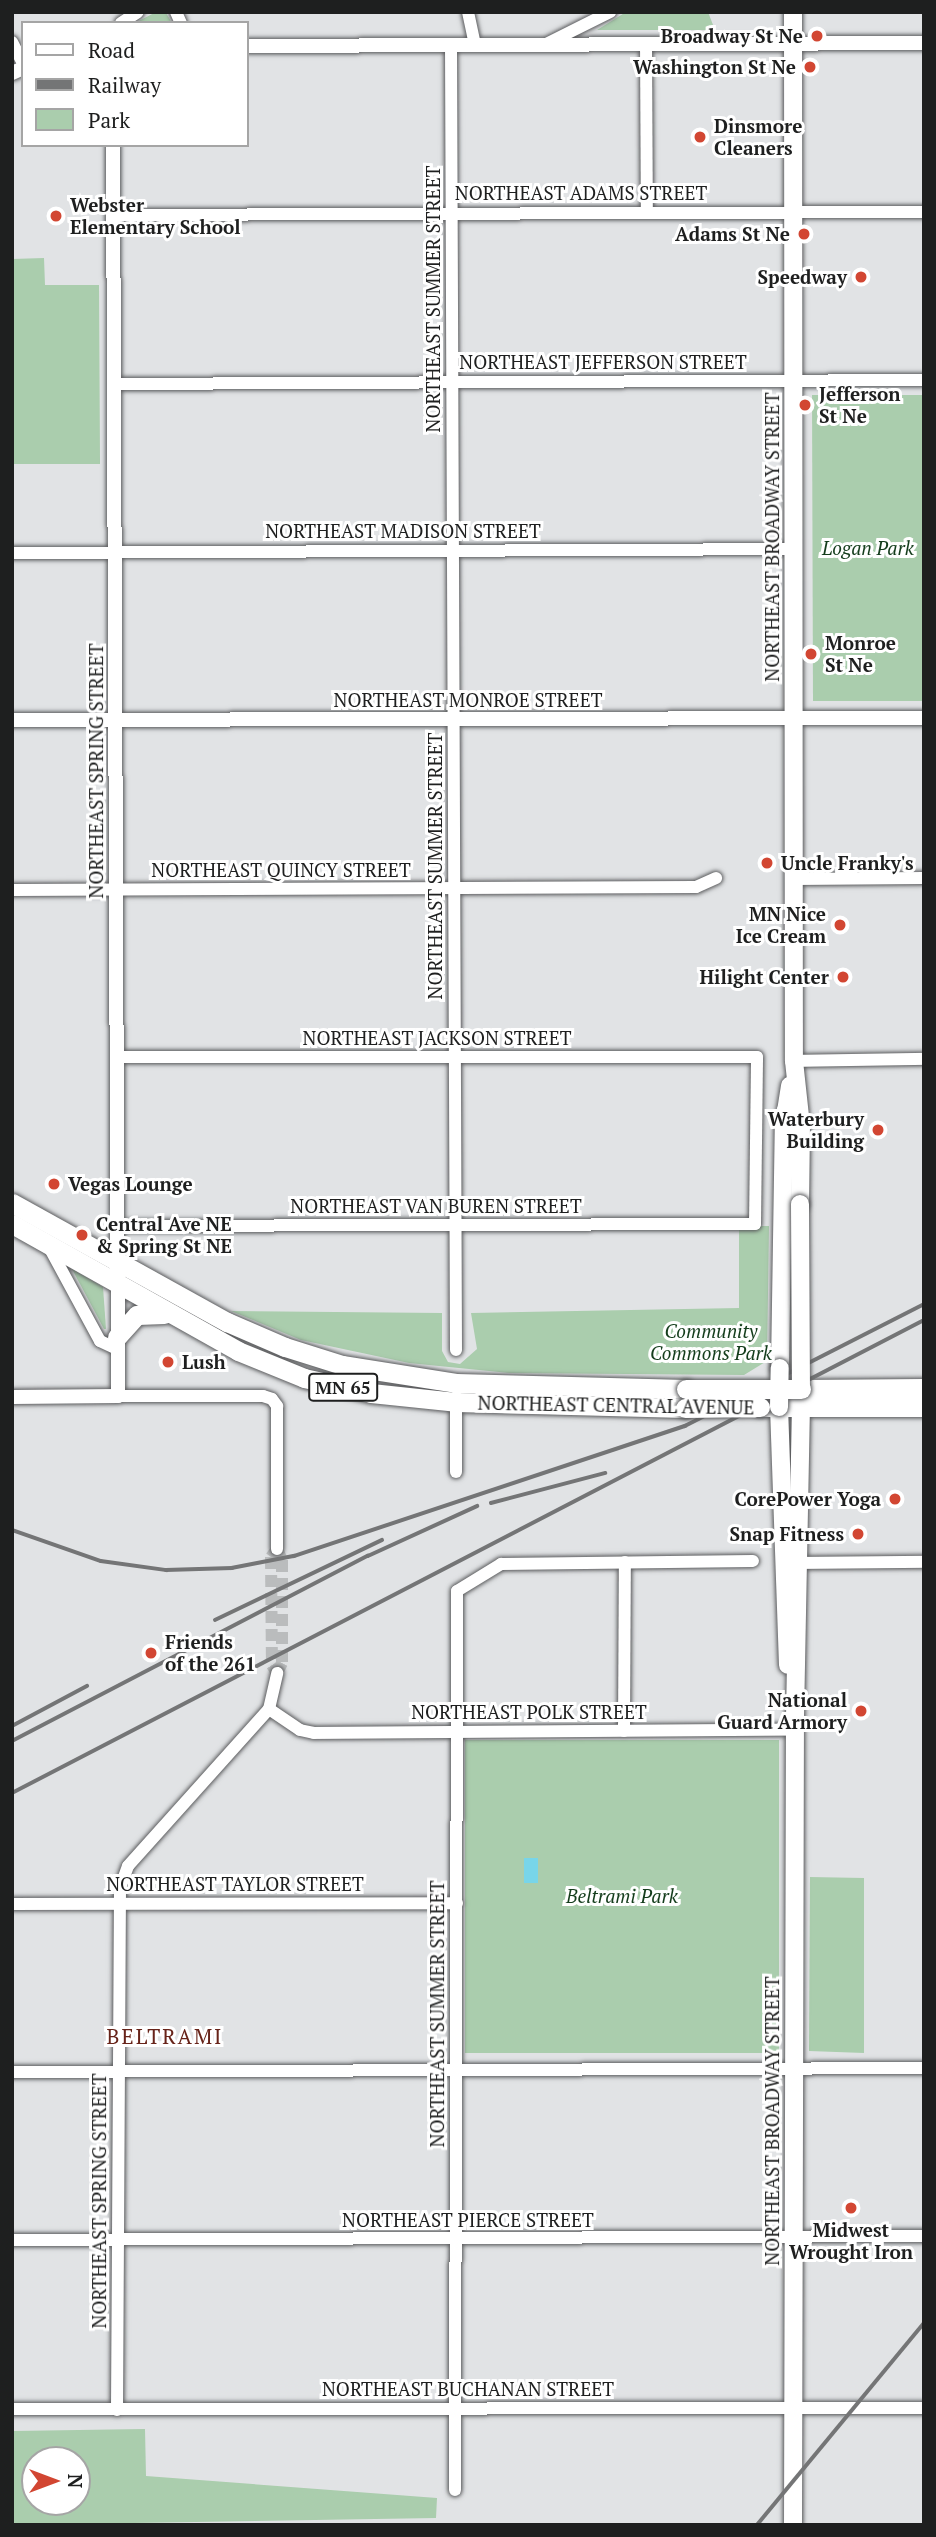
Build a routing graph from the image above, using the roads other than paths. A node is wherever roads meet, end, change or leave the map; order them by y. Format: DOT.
graph roads {
  1 [pos="138,12"];
  2 [pos="468,12"];
  3 [pos="610,12"];
  4 [pos="793,12"];
  5 [pos="122,21"];
  6 [pos="12,42"];
  7 [pos="793,43"];
  8 [pos="924,43"];
  9 [pos="452,45"];
  10 [pos="475,45"];
  11 [pos="646,45"];
  12 [pos="248,46"];
  13 [pos="543,46"];
  14 [pos="21,62"];
  15 [pos="113,147"];
  16 [pos="452,212"];
  17 [pos="647,212"];
  18 [pos="793,212"];
  19 [pos="924,212"];
  20 [pos="113,215"];
  21 [pos="793,380"];
  22 [pos="924,380"];
  23 [pos="453,382"];
  24 [pos="113,384"];
  25 [pos="793,549"];
  26 [pos="453,550"];
  27 [pos="114,552"];
  28 [pos="12,553"];
  29 [pos="794,718"];
  30 [pos="924,718"];
  31 [pos="12,720"];
  32 [pos="115,720"];
  33 [pos="454,720"];
  34 [pos="716,878"];
  35 [pos="924,878"];
  36 [pos="794,879"];
  37 [pos="454,889"];
  38 [pos="12,890"];
  39 [pos="116,890"];
  40 [pos="117,1057"];
  41 [pos="455,1057"];
  42 [pos="924,1059"];
  43 [pos="794,1061"];
  44 [pos="12,1203"];
  45 [pos="12,1224"];
  46 [pos="755,1224"];
  47 [pos="116,1226"];
  48 [pos="455,1226"];
  49 [pos="48,1244"];
  50 [pos="116,1261"];
  51 [pos="116,1284"];
  52 [pos="180,1320"];
  53 [pos="117,1343"];
  54 [pos="456,1350"];
  55 [pos="924,1388"];
  56 [pos="456,1392"];
  57 [pos="118,1396"];
  58 [pos="12,1397"];
  59 [pos="779,1398"];
  60 [pos="801,1398"];
  61 [pos="924,1407"];
  62 [pos="456,1472"];
  63 [pos="277,1549"];
  64 [pos="753,1561"];
  65 [pos="625,1562"];
  66 [pos="924,1562"];
  67 [pos="800,1563"];
  68 [pos="277,1672"];
  69 [pos="270,1709"];
  70 [pos="794,1724"];
  71 [pos="625,1731"];
  72 [pos="456,1732"];
  73 [pos="119,1903"];
  74 [pos="457,1903"];
  75 [pos="12,1904"];
  76 [pos="793,2068"];
  77 [pos="924,2068"];
  78 [pos="456,2069"];
  79 [pos="118,2071"];
  80 [pos="12,2072"];
  81 [pos="793,2236"];
  82 [pos="924,2236"];
  83 [pos="456,2239"];
  84 [pos="12,2240"];
  85 [pos="118,2240"];
  86 [pos="793,2408"];
  87 [pos="924,2408"];
  88 [pos="12,2409"];
  89 [pos="456,2409"];
  90 [pos="117,2410"];
  91 [pos="455,2490"];
  92 [pos="793,2525"];
  1 -- 5 [label="street"];
  2 -- 10 [label="street"];
  3 -- 13 [label="street"];
  4 -- 7 [label="main road, NORTHEAST BROADWAY STREET"];
  6 -- 14 [label="street"];
  7 -- 8 [label="street"];
  7 -- 11 [label="street"];
  7 -- 18 [label="main road, NORTHEAST BROADWAY STREET"];
  9 -- 10 [label="street"];
  9 -- 12 [label="street"];
  9 -- 16 [label="street, NORTHEAST SUMMER STREET"];
  10 -- 13 [label="street"];
  11 -- 13 [label="street"];
  11 -- 17 [label="street"];
  15 -- 20 [label="street, NORTHEAST SPRING STREET"];
  16 -- 17 [label="street, NORTHEAST ADAMS STREET"];
  16 -- 20 [label="street, NORTHEAST ADAMS STREET"];
  16 -- 23 [label="street, NORTHEAST SUMMER STREET"];
  17 -- 18 [label="street, NORTHEAST ADAMS STREET"];
  18 -- 19 [label="street, NORTHEAST ADAMS STREET"];
  18 -- 21 [label="main road, NORTHEAST BROADWAY STREET"];
  20 -- 24 [label="street, NORTHEAST SPRING STREET"];
  21 -- 22 [label="street, NORTHEAST JEFFERSON STREET"];
  21 -- 23 [label="street, NORTHEAST JEFFERSON STREET"];
  21 -- 25 [label="main road, NORTHEAST BROADWAY STREET"];
  23 -- 24 [label="street, NORTHEAST JEFFERSON STREET"];
  23 -- 26 [label="street, NORTHEAST SUMMER STREET"];
  24 -- 27 [label="street, NORTHEAST SPRING STREET"];
  25 -- 26 [label="street, NORTHEAST MADISON STREET"];
  25 -- 29 [label="main road, NORTHEAST BROADWAY STREET"];
  26 -- 27 [label="street, NORTHEAST MADISON STREET"];
  26 -- 33 [label="street, NORTHEAST SUMMER STREET"];
  27 -- 28 [label="street, NORTHEAST MADISON STREET"];
  27 -- 32 [label="street, NORTHEAST SPRING STREET"];
  29 -- 30 [label="street, NORTHEAST MONROE STREET"];
  29 -- 33 [label="street, NORTHEAST MONROE STREET"];
  29 -- 36 [label="main road, NORTHEAST BROADWAY STREET"];
  31 -- 32 [label="street, NORTHEAST MONROE STREET"];
  32 -- 33 [label="street, NORTHEAST MONROE STREET"];
  32 -- 39 [label="street, NORTHEAST SPRING STREET"];
  33 -- 37 [label="street, NORTHEAST SUMMER STREET"];
  34 -- 37 [label="street, NORTHEAST QUINCY STREET"];
  35 -- 36 [label="street"];
  36 -- 43 [label="main road, NORTHEAST BROADWAY STREET"];
  37 -- 39 [label="street, NORTHEAST QUINCY STREET"];
  37 -- 41 [label="street, NORTHEAST SUMMER STREET"];
  38 -- 39 [label="street, NORTHEAST QUINCY STREET"];
  39 -- 40 [label="street, NORTHEAST SPRING STREET"];
  40 -- 41 [label="street, NORTHEAST JACKSON STREET"];
  40 -- 47 [label="street, NORTHEAST SPRING STREET"];
  41 -- 46 [label="street, NORTHEAST JACKSON STREET"];
  41 -- 48 [label="street, NORTHEAST SUMMER STREET"];
  42 -- 43 [label="street"];
  43 -- 59 [label="main road, NORTHEAST BROADWAY STREET, bridge"];
  43 -- 60 [label="main road, NORTHEAST BROADWAY STREET, bridge"];
  44 -- 50 [label="main road, NORTHEAST CENTRAL AVENUE / MN 65"];
  45 -- 49 [label="main road, NORTHEAST CENTRAL AVENUE / MN 65"];
  46 -- 48 [label="street, NORTHEAST VAN BUREN STREET"];
  47 -- 48 [label="street, NORTHEAST VAN BUREN STREET"];
  47 -- 50 [label="street, NORTHEAST SPRING STREET"];
  48 -- 54 [label="street, NORTHEAST SUMMER STREET"];
  49 -- 51 [label="main road, NORTHEAST CENTRAL AVENUE / MN 65"];
  49 -- 53 [label="street"];
  50 -- 51 [label="street, NORTHEAST SPRING STREET"];
  50 -- 56 [label="main road, NORTHEAST CENTRAL AVENUE / MN 65"];
  51 -- 52 [label="main road, NORTHEAST CENTRAL AVENUE / MN 65"];
  51 -- 53 [label="street, NORTHEAST SPRING STREET"];
  52 -- 53 [label="main road"];
  52 -- 56 [label="main road, NORTHEAST CENTRAL AVENUE / MN 65"];
  53 -- 57 [label="street, NORTHEAST SPRING STREET"];
  55 -- 60 [label="main road, NORTHEAST CENTRAL AVENUE / MN 65"];
  56 -- 59 [label="main road, NORTHEAST CENTRAL AVENUE / MN 65, bridge"];
  56 -- 62 [label="street"];
  57 -- 58 [label="street"];
  57 -- 63 [label="street"];
  59 -- 60 [label="main road, NORTHEAST CENTRAL AVENUE / MN 65, bridge"];
  59 -- 70 [label="main road, NORTHEAST BROADWAY STREET"];
  60 -- 61 [label="main road, NORTHEAST CENTRAL AVENUE / MN 65"];
  60 -- 67 [label="main road, NORTHEAST BROADWAY STREET"];
  64 -- 65 [label="street"];
  65 -- 71 [label="street"];
  65 -- 72 [label="street, NORTHEAST SUMMER STREET"];
  66 -- 67 [label="street"];
  67 -- 70 [label="main road, NORTHEAST BROADWAY STREET"];
  68 -- 69 [label="street"];
  69 -- 72 [label="street, NORTHEAST POLK STREET"];
  69 -- 73 [label="street, NORTHEAST SPRING STREET"];
  70 -- 71 [label="street, NORTHEAST POLK STREET"];
  70 -- 76 [label="main road, NORTHEAST BROADWAY STREET"];
  71 -- 72 [label="street, NORTHEAST POLK STREET"];
  72 -- 74 [label="street, NORTHEAST SUMMER STREET"];
  73 -- 74 [label="street, NORTHEAST TAYLOR STREET"];
  73 -- 75 [label="street, NORTHEAST TAYLOR STREET"];
  73 -- 79 [label="street, NORTHEAST SPRING STREET"];
  74 -- 78 [label="street, NORTHEAST SUMMER STREET"];
  76 -- 77 [label="street"];
  76 -- 78 [label="street"];
  76 -- 81 [label="main road, NORTHEAST BROADWAY STREET"];
  78 -- 79 [label="street"];
  78 -- 83 [label="street, NORTHEAST SUMMER STREET"];
  79 -- 80 [label="street"];
  79 -- 85 [label="street, NORTHEAST SPRING STREET"];
  81 -- 82 [label="street, NORTHEAST PIERCE STREET"];
  81 -- 83 [label="street, NORTHEAST PIERCE STREET"];
  81 -- 86 [label="main road, NORTHEAST BROADWAY STREET"];
  83 -- 85 [label="street, NORTHEAST PIERCE STREET"];
  83 -- 89 [label="street, NORTHEAST SUMMER STREET"];
  84 -- 85 [label="street, NORTHEAST PIERCE STREET"];
  85 -- 90 [label="street, NORTHEAST SPRING STREET"];
  86 -- 87 [label="street, NORTHEAST BUCHANAN STREET"];
  86 -- 89 [label="street, NORTHEAST BUCHANAN STREET"];
  86 -- 92 [label="main road, NORTHEAST BROADWAY STREET"];
  88 -- 90 [label="street, NORTHEAST BUCHANAN STREET"];
  89 -- 90 [label="street, NORTHEAST BUCHANAN STREET"];
  89 -- 91 [label="street, NORTHEAST SUMMER STREET"];
}
